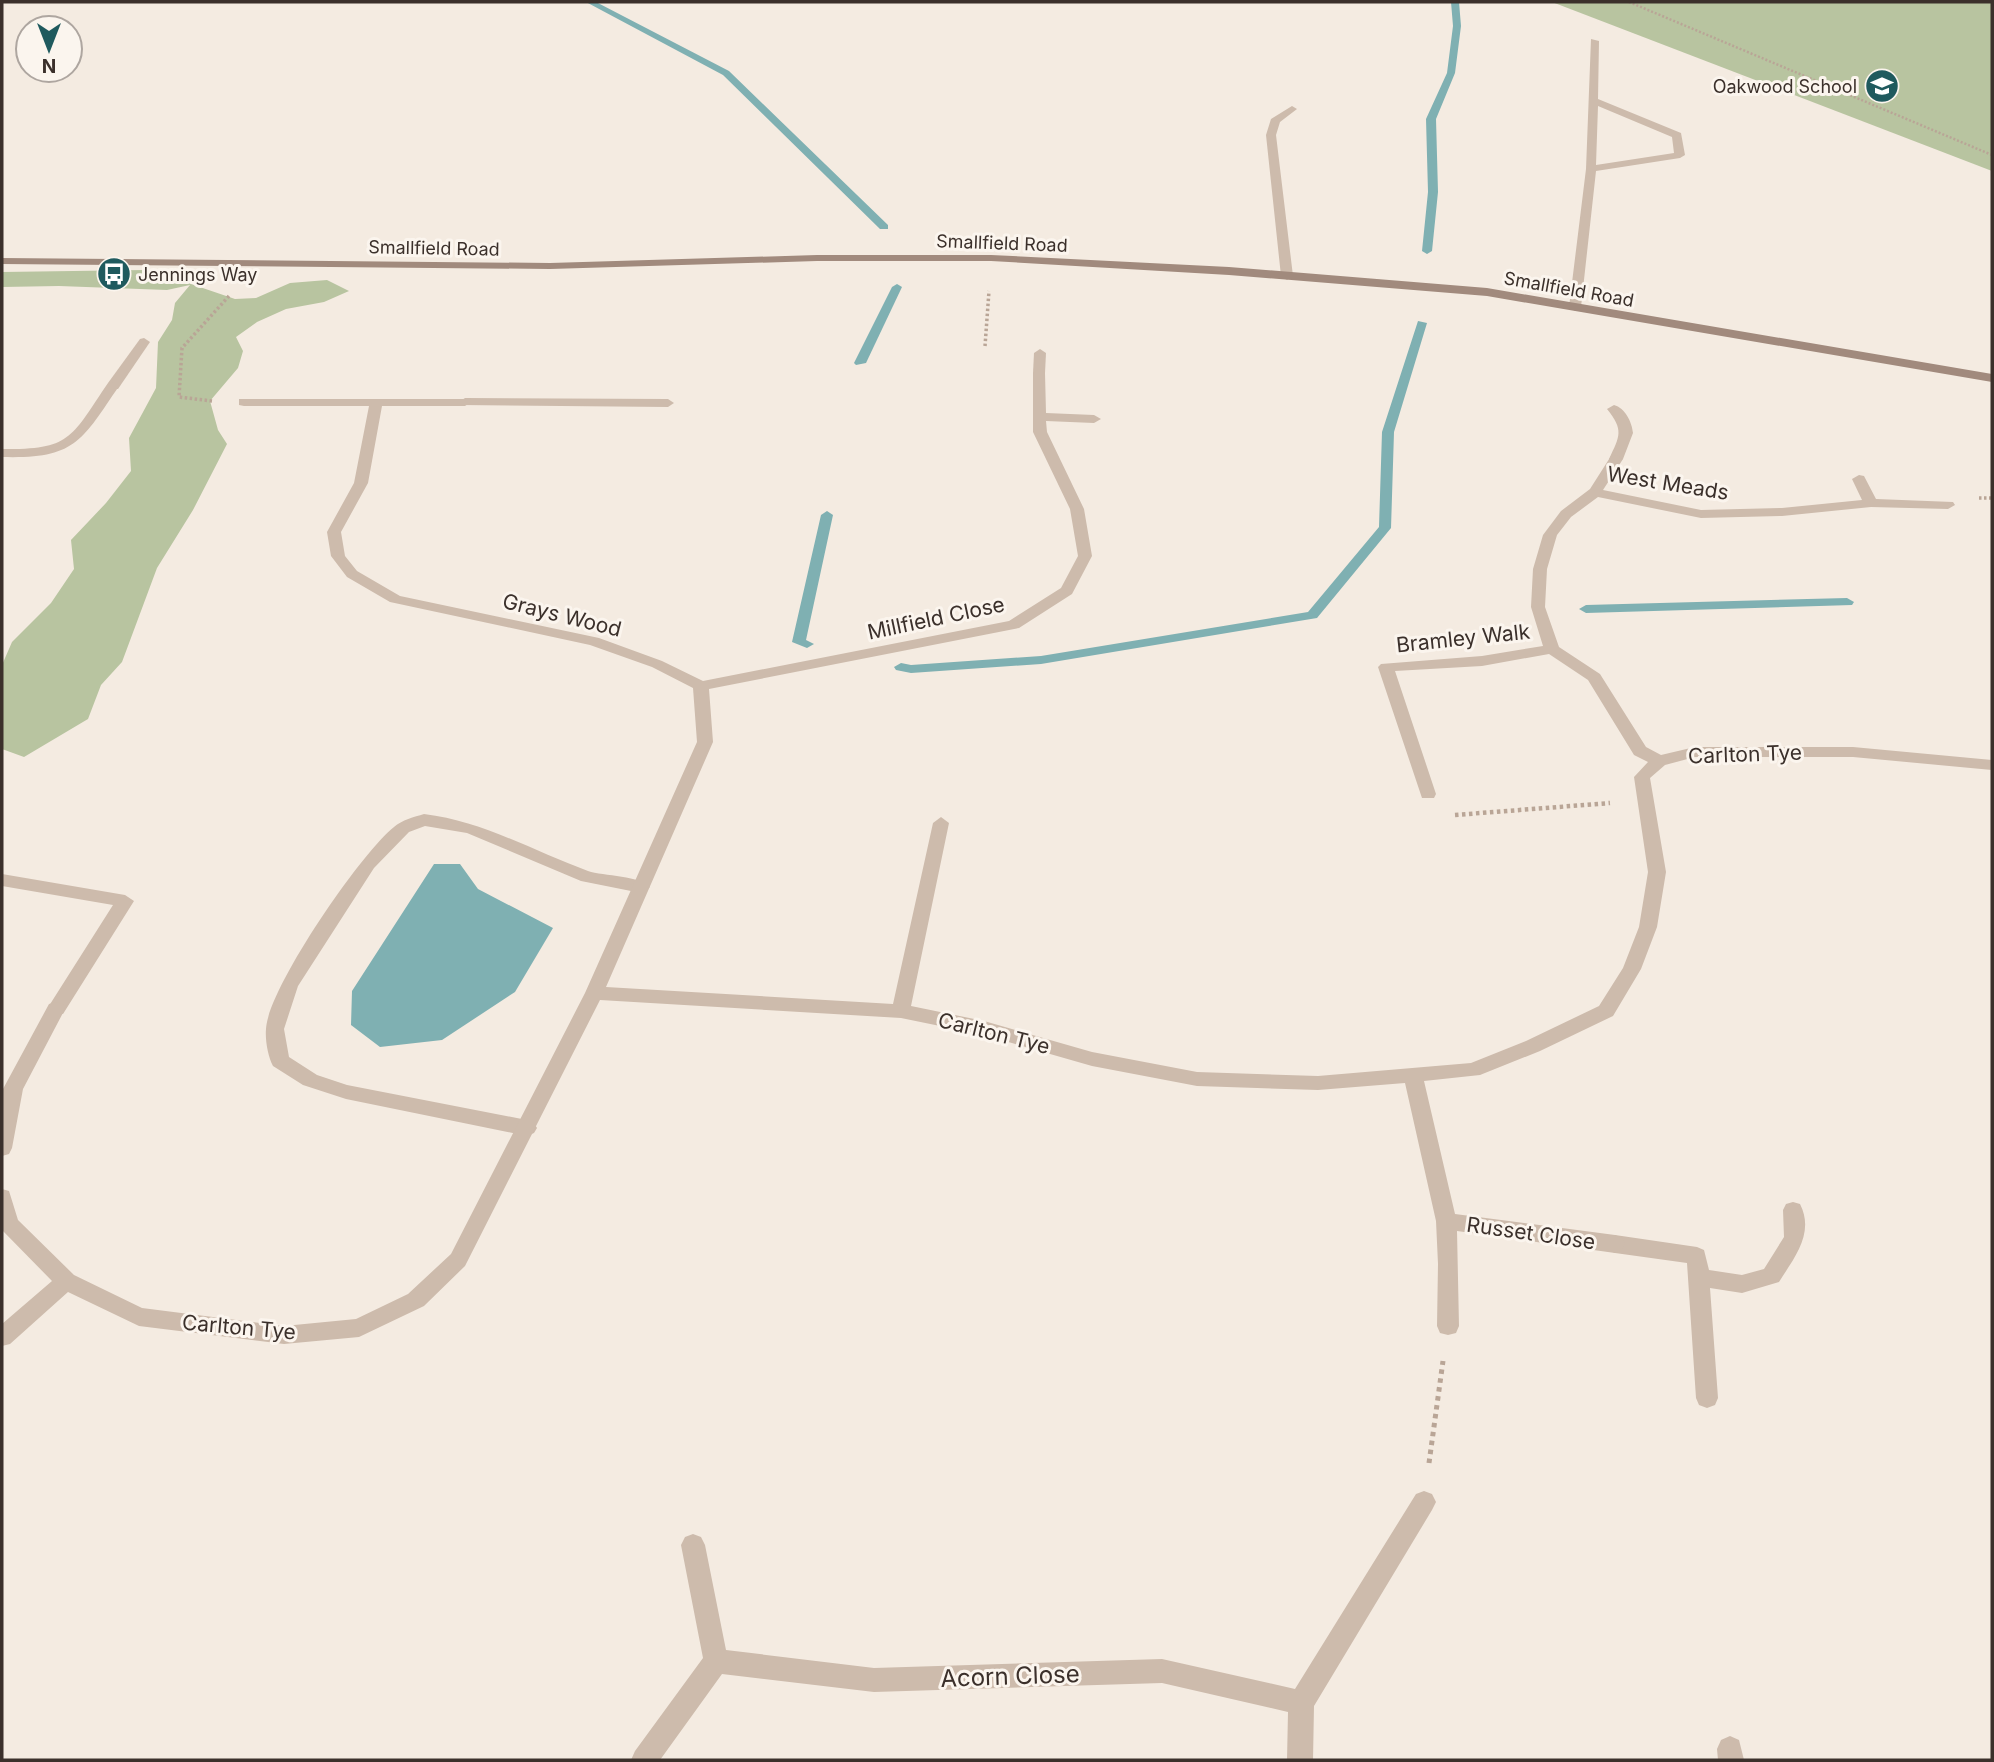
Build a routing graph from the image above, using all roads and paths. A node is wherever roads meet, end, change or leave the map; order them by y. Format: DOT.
graph roads {
  1 [pos="1629,2"];
  2 [pos="1594,41"];
  3 [pos="1594,101"];
  4 [pos="1292,109"];
  5 [pos="1992,155"];
  6 [pos="1591,169"];
  7 [pos="991,258"];
  8 [pos="2,261"];
  9 [pos="258,264"];
  10 [pos="1287,276"];
  11 [pos="1575,307"];
  12 [pos="144,342"];
  13 [pos="985,346"];
  14 [pos="1040,353"];
  15 [pos="1992,378"];
  16 [pos="244,402"];
  17 [pos="376,403"];
  18 [pos="668,404"];
  19 [pos="1614,409"];
  20 [pos="1041,417"];
  21 [pos="1094,419"];
  22 [pos="2,453"];
  23 [pos="1860,479"];
  24 [pos="1595,492"];
  25 [pos="1871,503"];
  26 [pos="1948,505"];
  27 [pos="1552,649"];
  28 [pos="701,686"];
  29 [pos="1659,761"];
  30 [pos="1992,765"];
  31 [pos="1428,794"];
  32 [pos="1646,801"];
  33 [pos="941,823"];
  34 [pos="2,880"];
  35 [pos="641,887"];
  36 [pos="594,993"];
  37 [pos="901,1011"];
  38 [pos="1413,1077"];
  39 [pos="527,1128"];
  40 [pos="2,1148"];
  41 [pos="2,1198"];
  42 [pos="1793,1210"];
  43 [pos="1446,1221"];
  44 [pos="1698,1277"];
  45 [pos="66,1281"];
  46 [pos="1448,1326"];
  47 [pos="2,1337"];
  48 [pos="1707,1398"];
  49 [pos="1423,1502"];
  50 [pos="693,1545"];
  51 [pos="716,1661"];
  52 [pos="1301,1703"];
  53 [pos="644,1760"];
  54 [pos="1300,1760"];
  1 -- 5 [label="path"];
  2 -- 3 [label="street"];
  3 -- 6 [label="street"];
  3 -- 6 [label="street"];
  4 -- 10 [label="street"];
  6 -- 11 [label="street"];
  7 -- 9 [label="street, Smallfield Road"];
  7 -- 10 [label="street, Smallfield Road"];
  7 -- 13 [label="path"];
  8 -- 9 [label="street, Smallfield Road"];
  9 -- 16 [label="path"];
  10 -- 11 [label="street, Smallfield Road"];
  11 -- 15 [label="street, Smallfield Road"];
  12 -- 22 [label="street"];
  14 -- 20 [label="street, Millfield Close"];
  16 -- 17 [label="street"];
  17 -- 18 [label="street"];
  17 -- 28 [label="street, Grays Wood"];
  19 -- 24 [label="street"];
  20 -- 21 [label="street"];
  20 -- 28 [label="street, Millfield Close"];
  23 -- 25 [label="street"];
  24 -- 25 [label="street, West Meads"];
  24 -- 27 [label="street, West Meads"];
  25 -- 26 [label="street, West Meads"];
  27 -- 29 [label="street"];
  27 -- 31 [label="street, Bramley Walk"];
  28 -- 35 [label="street"];
  29 -- 30 [label="street, Carlton Tye"];
  29 -- 32 [label="street, Carlton Tye"];
  31 -- 32 [label="path"];
  32 -- 38 [label="street, Carlton Tye"];
  33 -- 37 [label="street"];
  34 -- 40 [label="street"];
  35 -- 36 [label="street"];
  35 -- 39 [label="street"];
  36 -- 37 [label="street, Carlton Tye"];
  36 -- 39 [label="street, Carlton Tye"];
  37 -- 38 [label="street, Carlton Tye"];
  38 -- 43 [label="street, Russet Close"];
  39 -- 45 [label="street, Carlton Tye"];
  41 -- 45 [label="street, Carlton Tye"];
  42 -- 44 [label="street"];
  43 -- 44 [label="street, Russet Close"];
  43 -- 46 [label="street, Russet Close"];
  44 -- 48 [label="street"];
  45 -- 47 [label="street"];
  46 -- 49 [label="path"];
  49 -- 52 [label="street"];
  50 -- 51 [label="street"];
  51 -- 52 [label="street, Acorn Close"];
  51 -- 53 [label="street"];
  52 -- 54 [label="street"];
}
